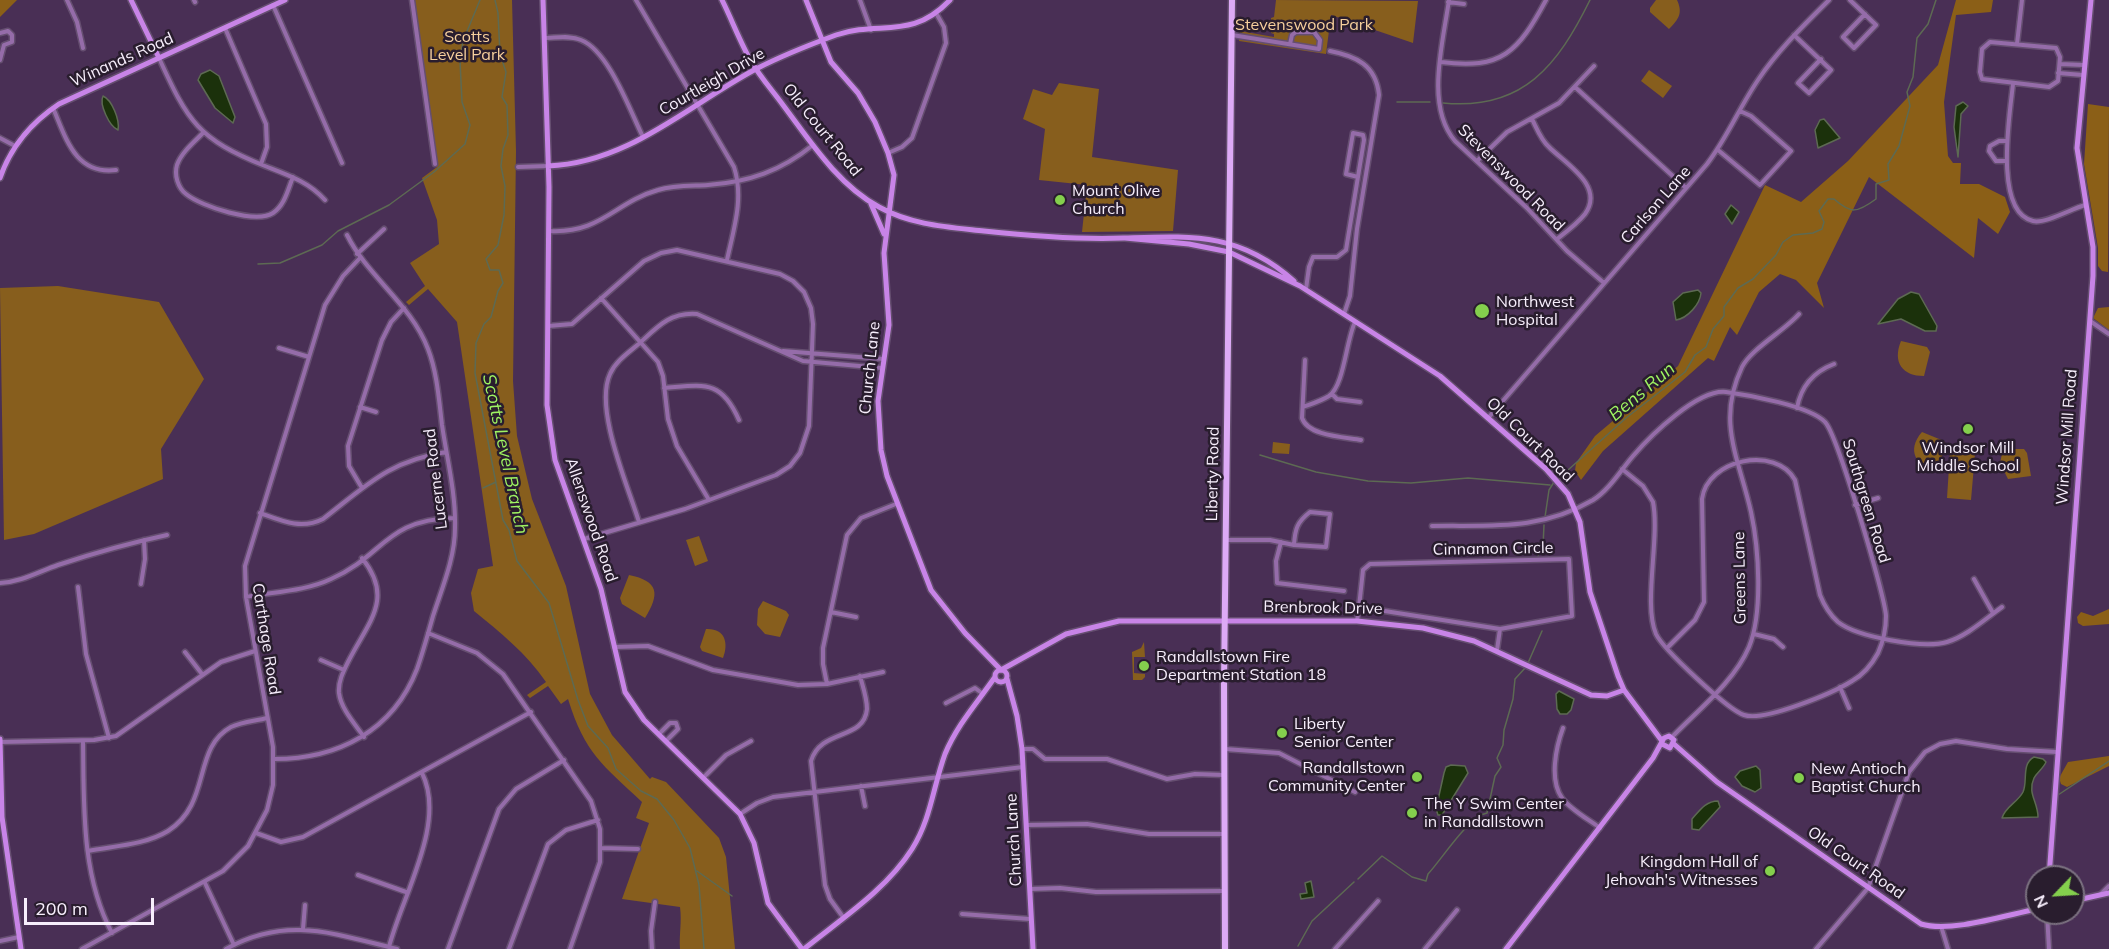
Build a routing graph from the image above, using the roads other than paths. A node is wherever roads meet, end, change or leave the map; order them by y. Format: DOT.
graph roads {
  1 [pos="67,0"];
  2 [pos="131,0"];
  3 [pos="285,0"];
  4 [pos="412,0"];
  5 [pos="543,0"];
  6 [pos="636,0"];
  7 [pos="722,0"];
  8 [pos="806,0"];
  9 [pos="860,0"];
  10 [pos="950,0"];
  11 [pos="1232,0"];
  12 [pos="1546,0"];
  13 [pos="1829,0"];
  14 [pos="1850,0"];
  15 [pos="2022,0"];
  16 [pos="2091,0"];
  17 [pos="1449,1"];
  18 [pos="1464,4"];
  19 [pos="273,5"];
  20 [pos="936,13"];
  21 [pos="1865,14"];
  22 [pos="225,28"];
  23 [pos="871,30"];
  24 [pos="0,33"];
  25 [pos="1232,35"];
  26 [pos="1794,35"];
  27 [pos="544,38"];
  28 [pos="821,41"];
  29 [pos="2,44"];
  30 [pos="1290,44"];
  31 [pos="2017,44"];
  32 [pos="83,48"];
  33 [pos="1330,51"];
  34 [pos="159,58"];
  35 [pos="0,60"];
  36 [pos="1821,60"];
  37 [pos="1441,62"];
  38 [pos="2060,64"];
  39 [pos="2084,65"];
  40 [pos="1594,66"];
  41 [pos="756,69"];
  42 [pos="2058,73"];
  43 [pos="2083,75"];
  44 [pos="2013,84"];
  45 [pos="1575,87"];
  46 [pos="699,105"];
  47 [pos="53,108"];
  48 [pos="1740,111"];
  49 [pos="1532,119"];
  50 [pos="203,133"];
  51 [pos="643,137"];
  52 [pos="0,138"];
  53 [pos="2007,141"];
  54 [pos="813,144"];
  55 [pos="15,146"];
  56 [pos="1718,150"];
  57 [pos="888,153"];
  58 [pos="1477,161"];
  59 [pos="2007,161"];
  60 [pos="342,163"];
  61 [pos="261,164"];
  62 [pos="435,164"];
  63 [pos="548,165"];
  64 [pos="518,166"];
  65 [pos="116,170"];
  66 [pos="293,177"];
  67 [pos="1358,177"];
  68 [pos="0,178"];
  69 [pos="738,182"];
  70 [pos="1686,188"];
  71 [pos="326,201"];
  72 [pos="871,202"];
  73 [pos="2085,205"];
  74 [pos="889,212"];
  75 [pos="384,229"];
  76 [pos="549,231"];
  77 [pos="347,235"];
  78 [pos="885,238"];
  79 [pos="1125,238"];
  80 [pos="1557,240"];
  81 [pos="1229,243"];
  82 [pos="1229,252"];
  83 [pos="359,256"];
  84 [pos="727,260"];
  85 [pos="1604,284"];
  86 [pos="1300,286"];
  87 [pos="1306,289"];
  88 [pos="601,298"];
  89 [pos="404,308"];
  90 [pos="1344,314"];
  91 [pos="1799,315"];
  92 [pos="2089,320"];
  93 [pos="1356,321"];
  94 [pos="547,326"];
  95 [pos="2109,334"];
  96 [pos="641,342"];
  97 [pos="279,348"];
  98 [pos="779,350"];
  99 [pos="811,354"];
  100 [pos="309,357"];
  101 [pos="884,359"];
  102 [pos="1305,360"];
  103 [pos="811,363"];
  104 [pos="1834,364"];
  105 [pos="882,368"];
  106 [pos="664,388"];
  107 [pos="1733,393"];
  108 [pos="1332,394"];
  109 [pos="1360,402"];
  110 [pos="360,407"];
  111 [pos="1303,407"];
  112 [pos="1797,408"];
  113 [pos="376,412"];
  114 [pos="1489,417"];
  115 [pos="739,420"];
  116 [pos="1361,440"];
  117 [pos="446,452"];
  118 [pos="1737,465"];
  119 [pos="1622,469"];
  120 [pos="362,488"];
  121 [pos="1878,498"];
  122 [pos="709,500"];
  123 [pos="896,504"];
  124 [pos="1855,505"];
  125 [pos="1575,508"];
  126 [pos="260,513"];
  127 [pos="455,518"];
  128 [pos="639,522"];
  129 [pos="1432,526"];
  130 [pos="167,536"];
  131 [pos="584,539"];
  132 [pos="144,540"];
  133 [pos="1225,540"];
  134 [pos="1281,542"];
  135 [pos="1294,545"];
  136 [pos="362,558"];
  137 [pos="1974,579"];
  138 [pos="0,583"];
  139 [pos="141,585"];
  140 [pos="78,587"];
  141 [pos="1344,591"];
  142 [pos="246,597"];
  143 [pos="1359,607"];
  144 [pos="2002,607"];
  145 [pos="831,612"];
  146 [pos="1993,613"];
  147 [pos="856,617"];
  148 [pos="1224,620"];
  149 [pos="1357,621"];
  150 [pos="1500,629"];
  151 [pos="428,633"];
  152 [pos="1754,634"];
  153 [pos="1884,637"];
  154 [pos="613,647"];
  155 [pos="1784,647"];
  156 [pos="1667,648"];
  157 [pos="1497,650"];
  158 [pos="185,651"];
  159 [pos="255,651"];
  160 [pos="321,660"];
  161 [pos="344,670"];
  162 [pos="883,672"];
  163 [pos="202,674"];
  164 [pos="860,676"];
  165 [pos="1001,676"];
  166 [pos="827,684"];
  167 [pos="1840,687"];
  168 [pos="1624,690"];
  169 [pos="984,692"];
  170 [pos="1714,693"];
  171 [pos="946,703"];
  172 [pos="1849,708"];
  173 [pos="531,712"];
  174 [pos="267,718"];
  175 [pos="1563,728"];
  176 [pos="659,734"];
  177 [pos="364,737"];
  178 [pos="1672,737"];
  179 [pos="109,738"];
  180 [pos="0,741"];
  181 [pos="83,741"];
  182 [pos="666,741"];
  183 [pos="751,741"];
  184 [pos="1667,744"];
  185 [pos="1022,748"];
  186 [pos="1224,749"];
  187 [pos="2057,752"];
  188 [pos="274,759"];
  189 [pos="564,760"];
  190 [pos="1023,767"];
  191 [pos="422,773"];
  192 [pos="1224,775"];
  193 [pos="704,777"];
  194 [pos="938,777"];
  195 [pos="861,786"];
  196 [pos="815,791"];
  197 [pos="1355,792"];
  198 [pos="865,806"];
  199 [pos="740,814"];
  200 [pos="598,820"];
  201 [pos="1027,825"];
  202 [pos="1600,828"];
  203 [pos="256,834"];
  204 [pos="1224,834"];
  205 [pos="2,837"];
  206 [pos="601,848"];
  207 [pos="638,849"];
  208 [pos="88,851"];
  209 [pos="2050,865"];
  210 [pos="358,875"];
  211 [pos="205,883"];
  212 [pos="2109,886"];
  213 [pos="1868,888"];
  214 [pos="1030,889"];
  215 [pos="1224,891"];
  216 [pos="406,892"];
  217 [pos="2109,893"];
  218 [pos="2100,895"];
  219 [pos="2085,898"];
  220 [pos="1378,901"];
  221 [pos="655,902"];
  222 [pos="305,905"];
  223 [pos="1457,910"];
  224 [pos="2025,911"];
  225 [pos="962,914"];
  226 [pos="843,917"];
  227 [pos="1030,919"];
  228 [pos="2048,925"];
  229 [pos="1941,926"];
  230 [pos="303,929"];
  231 [pos="111,933"];
  232 [pos="20,937"];
  233 [pos="0,941"];
  234 [pos="234,945"];
  235 [pos="389,947"];
  236 [pos="21,949"];
  237 [pos="82,949"];
  238 [pos="226,949"];
  239 [pos="397,949"];
  240 [pos="448,949"];
  241 [pos="509,949"];
  242 [pos="570,949"];
  243 [pos="652,949"];
  244 [pos="803,949"];
  245 [pos="1033,949"];
  246 [pos="1225,949"];
  247 [pos="1335,949"];
  248 [pos="1425,949"];
  249 [pos="1506,949"];
  250 [pos="1816,949"];
  251 [pos="1948,949"];
  252 [pos="2049,949"];
  1 -- 32 [label="street"];
  2 -- 34 [label="street"];
  3 -- 19 [label="street, Winands Road"];
  4 -- 62 [label="street"];
  5 -- 27 [label="street, Allenswood Road"];
  6 -- 46 [label="street"];
  7 -- 41 [label="street, Old Court Road"];
  8 -- 28 [label="street, Church Lane"];
  9 -- 23 [label="street"];
  10 -- 20 [label="street, Courtleigh Drive"];
  11 -- 25 [label="main road, Liberty Road"];
  12 -- 37 [label="street"];
  13 -- 26 [label="street, Carlson Lane"];
  14 -- 21 [label="street"];
  15 -- 31 [label="street"];
  16 -- 39 [label="street, Windsor Mill Road"];
  17 -- 18 [label="street"];
  17 -- 37 [label="street, Stevenswood Road"];
  19 -- 22 [label="street, Winands Road"];
  19 -- 60 [label="street"];
  20 -- 23 [label="street, Courtleigh Drive"];
  20 -- 57 [label="street"];
  21 -- 21 [label="street"];
  22 -- 34 [label="street, Winands Road"];
  22 -- 61 [label="street"];
  23 -- 28 [label="street, Courtleigh Drive"];
  24 -- 29 [label="street"];
  25 -- 30 [label="street"];
  25 -- 81 [label="main road, Liberty Road"];
  26 -- 36 [label="street"];
  26 -- 48 [label="street, Carlson Lane"];
  27 -- 51 [label="street"];
  27 -- 63 [label="street, Allenswood Road"];
  28 -- 41 [label="street, Courtleigh Drive"];
  28 -- 57 [label="street, Church Lane"];
  29 -- 35 [label="street"];
  30 -- 30 [label="street"];
  31 -- 38 [label="street"];
  31 -- 44 [label="street"];
  33 -- 90 [label="street"];
  34 -- 47 [label="street, Winands Road"];
  34 -- 50 [label="street"];
  36 -- 36 [label="street"];
  37 -- 58 [label="street, Stevenswood Road"];
  38 -- 39 [label="street"];
  38 -- 42 [label="street"];
  39 -- 43 [label="street, Windsor Mill Road"];
  40 -- 45 [label="street"];
  41 -- 46 [label="street, Courtleigh Drive"];
  41 -- 54 [label="street, Old Court Road"];
  42 -- 43 [label="street"];
  42 -- 44 [label="street"];
  43 -- 73 [label="street, Windsor Mill Road"];
  44 -- 53 [label="street"];
  45 -- 49 [label="street"];
  45 -- 70 [label="street"];
  46 -- 51 [label="street, Courtleigh Drive"];
  46 -- 69 [label="street"];
  47 -- 55 [label="street, Winands Road"];
  47 -- 65 [label="street"];
  48 -- 56 [label="street, Carlson Lane"];
  48 -- 56 [label="street"];
  49 -- 58 [label="street"];
  49 -- 80 [label="street"];
  50 -- 61 [label="street"];
  50 -- 66 [label="street"];
  51 -- 63 [label="street, Courtleigh Drive"];
  52 -- 55 [label="street"];
  53 -- 59 [label="street"];
  53 -- 59 [label="street"];
  54 -- 69 [label="street"];
  54 -- 72 [label="street, Old Court Road"];
  55 -- 68 [label="street, Winands Road"];
  56 -- 70 [label="street, Carlson Lane"];
  57 -- 74 [label="street, Church Lane"];
  58 -- 80 [label="street, Stevenswood Road"];
  59 -- 73 [label="street"];
  61 -- 66 [label="street"];
  63 -- 64 [label="street, Courtleigh Drive"];
  63 -- 76 [label="street, Allenswood Road"];
  66 -- 71 [label="street"];
  67 -- 67 [label="street"];
  67 -- 87 [label="street"];
  69 -- 76 [label="street"];
  69 -- 84 [label="street"];
  70 -- 85 [label="street, Carlson Lane"];
  72 -- 74 [label="street, Old Court Road"];
  72 -- 78 [label="street"];
  73 -- 92 [label="street, Windsor Mill Road"];
  74 -- 78 [label="street, Church Lane"];
  74 -- 79 [label="street, Old Court Road"];
  75 -- 83 [label="street, Carthage Road"];
  76 -- 94 [label="street, Allenswood Road"];
  77 -- 83 [label="street, Lucerne Road"];
  78 -- 101 [label="street, Church Lane"];
  79 -- 81 [label="street, Old Court Road"];
  79 -- 82 [label="street, Old Court Road"];
  80 -- 85 [label="street, Stevenswood Road"];
  81 -- 82 [label="main road, Liberty Road"];
  81 -- 86 [label="street, Old Court Road"];
  82 -- 86 [label="street, Old Court Road"];
  82 -- 133 [label="main road, Liberty Road"];
  83 -- 89 [label="street, Lucerne Road"];
  83 -- 100 [label="street, Carthage Road"];
  84 -- 88 [label="street"];
  84 -- 99 [label="street"];
  85 -- 114 [label="street, Carlson Lane"];
  86 -- 87 [label="street, Old Court Road"];
  87 -- 90 [label="street, Old Court Road"];
  88 -- 94 [label="street"];
  88 -- 96 [label="street"];
  89 -- 110 [label="street"];
  89 -- 117 [label="street, Lucerne Road"];
  90 -- 93 [label="street, Old Court Road"];
  91 -- 107 [label="street, Greens Lane"];
  92 -- 95 [label="street"];
  92 -- 187 [label="street, Windsor Mill Road"];
  93 -- 108 [label="street"];
  93 -- 114 [label="street, Old Court Road"];
  94 -- 131 [label="street, Allenswood Road"];
  96 -- 98 [label="street"];
  96 -- 106 [label="street"];
  96 -- 128 [label="street"];
  97 -- 100 [label="street"];
  98 -- 99 [label="street"];
  98 -- 103 [label="street"];
  99 -- 101 [label="street"];
  99 -- 103 [label="street"];
  100 -- 126 [label="street, Carthage Road"];
  101 -- 105 [label="street, Church Lane"];
  102 -- 111 [label="street"];
  103 -- 105 [label="street"];
  103 -- 122 [label="street"];
  104 -- 112 [label="street"];
  105 -- 123 [label="street, Church Lane"];
  106 -- 115 [label="street"];
  106 -- 122 [label="street"];
  107 -- 112 [label="street, Southgreen Road"];
  107 -- 118 [label="street, Greens Lane"];
  107 -- 119 [label="street, Southgreen Road"];
  108 -- 109 [label="street"];
  108 -- 111 [label="street"];
  110 -- 113 [label="street"];
  110 -- 120 [label="street"];
  111 -- 116 [label="street"];
  112 -- 124 [label="street, Southgreen Road"];
  114 -- 125 [label="street, Old Court Road"];
  117 -- 120 [label="street"];
  117 -- 127 [label="street, Lucerne Road"];
  118 -- 152 [label="street, Greens Lane"];
  118 -- 153 [label="street"];
  118 -- 156 [label="street"];
  119 -- 125 [label="street, Southgreen Road"];
  119 -- 156 [label="street"];
  120 -- 126 [label="street"];
  121 -- 124 [label="street"];
  122 -- 128 [label="street"];
  123 -- 145 [label="street"];
  123 -- 165 [label="street, Church Lane"];
  124 -- 153 [label="street, Southgreen Road"];
  125 -- 129 [label="street, Southgreen Road"];
  125 -- 168 [label="street, Old Court Road"];
  126 -- 142 [label="street, Carthage Road"];
  127 -- 136 [label="street"];
  127 -- 151 [label="street, Lucerne Road"];
  128 -- 131 [label="street"];
  130 -- 132 [label="street"];
  131 -- 154 [label="street, Allenswood Road"];
  132 -- 138 [label="street"];
  132 -- 139 [label="street"];
  133 -- 134 [label="street"];
  133 -- 148 [label="main road, Liberty Road"];
  134 -- 135 [label="street"];
  134 -- 141 [label="street"];
  135 -- 135 [label="street"];
  136 -- 142 [label="street"];
  136 -- 161 [label="street"];
  137 -- 146 [label="street"];
  140 -- 179 [label="street"];
  142 -- 159 [label="street, Carthage Road"];
  143 -- 149 [label="street, Cinnamon Circle"];
  143 -- 150 [label="street, Cinnamon Circle"];
  143 -- 150 [label="street, Cinnamon Circle"];
  144 -- 146 [label="street"];
  145 -- 147 [label="street"];
  145 -- 166 [label="street"];
  146 -- 153 [label="street"];
  148 -- 149 [label="street, Brenbrook Drive"];
  148 -- 165 [label="street, Brenbrook Drive"];
  148 -- 186 [label="main road, Liberty Road"];
  149 -- 157 [label="street, Brenbrook Drive"];
  150 -- 157 [label="street"];
  151 -- 173 [label="street"];
  151 -- 177 [label="street, Lucerne Road"];
  152 -- 155 [label="street"];
  152 -- 170 [label="street, Greens Lane"];
  153 -- 167 [label="street"];
  154 -- 166 [label="street"];
  154 -- 176 [label="street, Allenswood Road"];
  156 -- 170 [label="street"];
  157 -- 168 [label="street, Brenbrook Drive"];
  158 -- 163 [label="street"];
  159 -- 163 [label="street"];
  159 -- 174 [label="street, Carthage Road"];
  160 -- 161 [label="street"];
  161 -- 177 [label="street"];
  162 -- 164 [label="street"];
  163 -- 179 [label="street"];
  164 -- 166 [label="street"];
  164 -- 196 [label="street"];
  165 -- 169 [label="street, Brenbrook Drive"];
  165 -- 185 [label="street, Church Lane"];
  167 -- 170 [label="street"];
  167 -- 172 [label="street"];
  168 -- 184 [label="street, Old Court Road"];
  169 -- 171 [label="street"];
  169 -- 194 [label="street, Brenbrook Drive"];
  170 -- 178 [label="street, Greens Lane"];
  173 -- 189 [label="street"];
  173 -- 191 [label="street"];
  174 -- 188 [label="street, Carthage Road"];
  174 -- 208 [label="street"];
  175 -- 202 [label="street"];
  176 -- 182 [label="street, Allenswood Road"];
  176 -- 182 [label="street"];
  177 -- 188 [label="street, Lucerne Road"];
  178 -- 184 [label="street"];
  179 -- 181 [label="street"];
  180 -- 181 [label="street"];
  180 -- 205 [label="street"];
  181 -- 208 [label="street"];
  182 -- 193 [label="street, Allenswood Road"];
  183 -- 193 [label="street"];
  184 -- 202 [label="street"];
  184 -- 213 [label="street, Old Court Road"];
  185 -- 190 [label="street, Church Lane"];
  185 -- 192 [label="street"];
  186 -- 192 [label="main road, Liberty Road"];
  186 -- 197 [label="street"];
  187 -- 209 [label="street, Windsor Mill Road"];
  187 -- 213 [label="street"];
  188 -- 203 [label="street, Carthage Road"];
  189 -- 200 [label="street"];
  189 -- 240 [label="street"];
  190 -- 194 [label="street"];
  190 -- 201 [label="street, Church Lane"];
  191 -- 203 [label="street"];
  191 -- 216 [label="street"];
  192 -- 204 [label="main road, Liberty Road"];
  193 -- 199 [label="street, Allenswood Road"];
  194 -- 195 [label="street"];
  194 -- 226 [label="street, Brenbrook Drive"];
  195 -- 196 [label="street"];
  195 -- 198 [label="street"];
  196 -- 199 [label="street"];
  196 -- 226 [label="street"];
  199 -- 244 [label="street, Allenswood Road"];
  200 -- 206 [label="street"];
  200 -- 241 [label="street"];
  201 -- 204 [label="street"];
  201 -- 214 [label="street, Church Lane"];
  202 -- 249 [label="street"];
  203 -- 211 [label="street, Carthage Road"];
  204 -- 215 [label="main road, Liberty Road"];
  205 -- 232 [label="street"];
  206 -- 207 [label="street"];
  206 -- 242 [label="street"];
  208 -- 231 [label="street"];
  210 -- 216 [label="street"];
  211 -- 231 [label="street, Carthage Road"];
  211 -- 234 [label="street"];
  212 -- 218 [label="street"];
  213 -- 229 [label="street, Old Court Road"];
  213 -- 250 [label="street"];
  214 -- 215 [label="street"];
  214 -- 227 [label="street, Church Lane"];
  215 -- 246 [label="main road, Liberty Road"];
  216 -- 235 [label="street"];
  217 -- 218 [label="street"];
  218 -- 219 [label="street"];
  220 -- 247 [label="street"];
  221 -- 243 [label="street"];
  222 -- 230 [label="street"];
  223 -- 248 [label="street"];
  224 -- 229 [label="street, Old Court Road"];
  225 -- 227 [label="street"];
  226 -- 244 [label="street, Brenbrook Drive"];
  227 -- 245 [label="street, Church Lane"];
  228 -- 252 [label="street"];
  229 -- 251 [label="street"];
  230 -- 234 [label="street"];
  230 -- 235 [label="street"];
  231 -- 237 [label="street, Carthage Road"];
  232 -- 233 [label="street"];
  232 -- 236 [label="street"];
  234 -- 238 [label="street"];
  235 -- 239 [label="street"];
}
